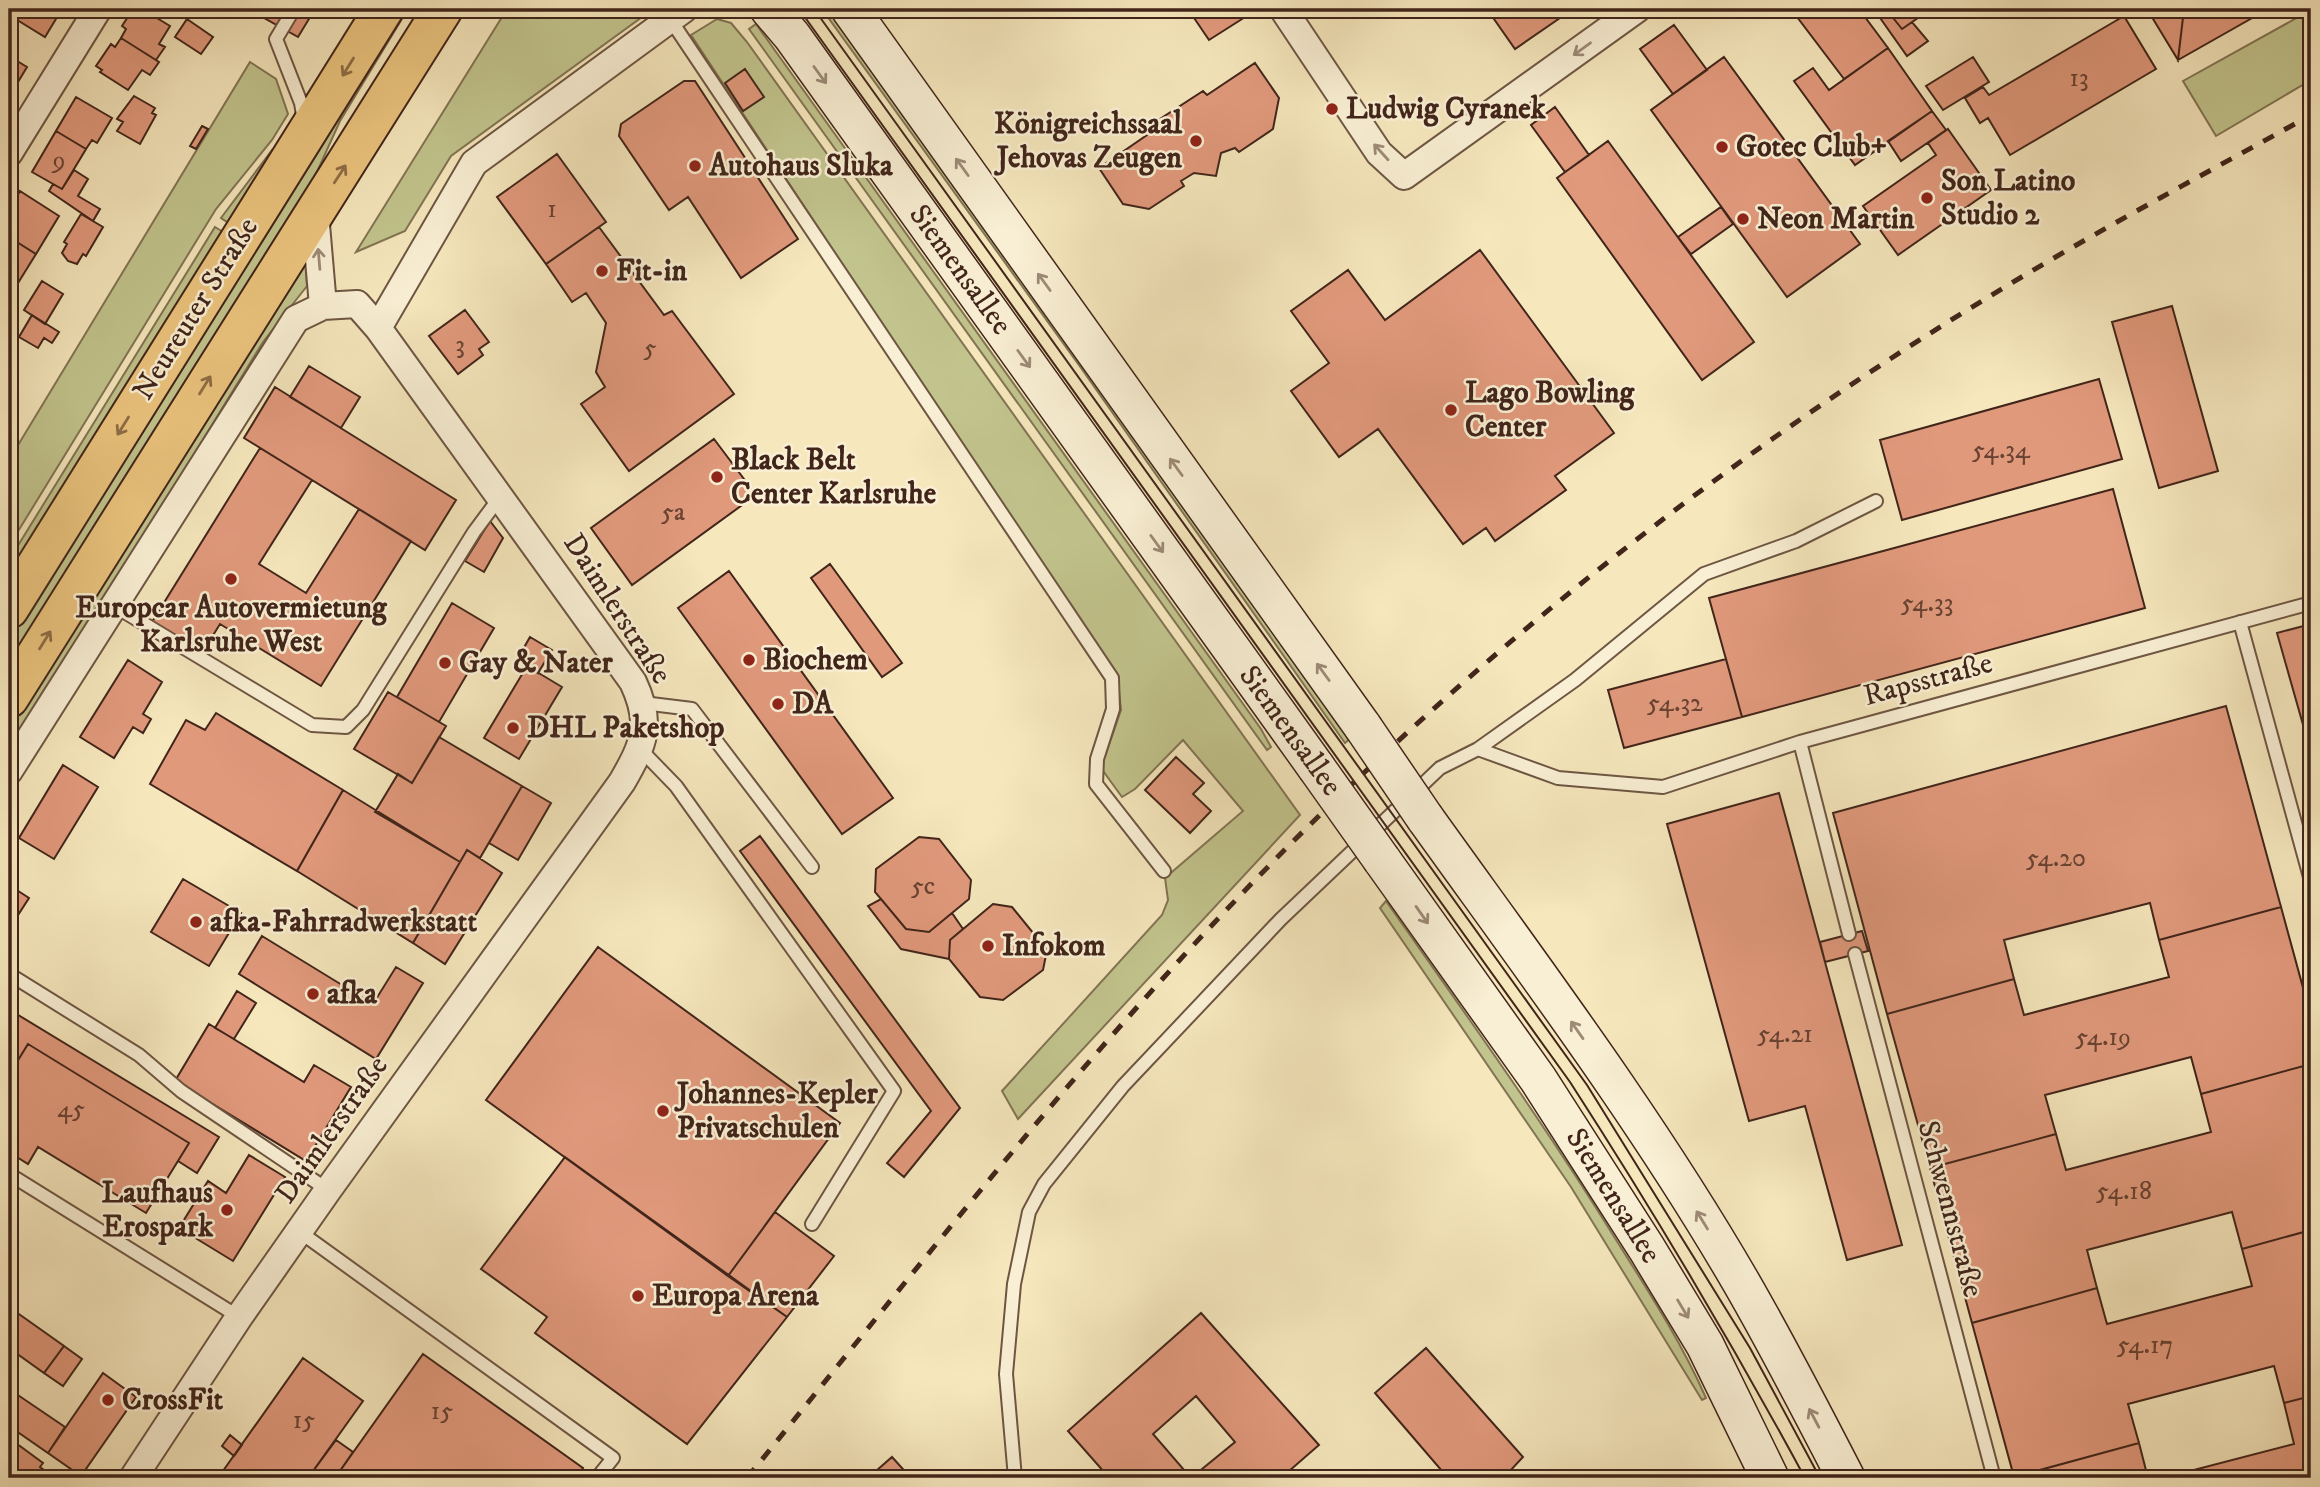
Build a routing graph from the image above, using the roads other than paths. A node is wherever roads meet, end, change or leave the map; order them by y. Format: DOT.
graph roads {
  1 [pos="98,9"];
  2 [pos="294,9"];
  3 [pos="384,9"];
  4 [pos="443,9"];
  5 [pos="769,9"];
  6 [pos="850,9"];
  7 [pos="1283,9"];
  8 [pos="1637,9"];
  9 [pos="677,14"];
  10 [pos="306,135"];
  11 [pos="9,153"];
  12 [pos="315,213"];
  13 [pos="323,306"];
  14 [pos="378,328"];
  15 [pos="500,497"];
  16 [pos="1877,502"];
  17 [pos="2311,603"];
  18 [pos="113,605"];
  19 [pos="9,609"];
  20 [pos="2240,622"];
  21 [pos="9,698"];
  22 [pos="643,704"];
  23 [pos="1800,742"];
  24 [pos="641,750"];
  25 [pos="1478,750"];
  26 [pos="9,771"];
  27 [pos="811,867"];
  28 [pos="1164,871"];
  29 [pos="2311,881"];
  30 [pos="1849,934"];
  31 [pos="1855,954"];
  32 [pos="9,974"];
  33 [pos="9,1174"];
  34 [pos="328,1190"];
  35 [pos="812,1224"];
  36 [pos="300,1232"];
  37 [pos="239,1317"];
  38 [pos="133,1478"];
  39 [pos="597,1478"];
  40 [pos="1015,1478"];
  41 [pos="1770,1478"];
  42 [pos="1846,1478"];
  43 [pos="1994,1478"];
  1 -- 11 [label="street"];
  2 -- 10 [label="lane"];
  3 -- 10 [label="main road, Neureuter Straße, one-way"];
  12 -- 4 [label="main road, Neureuter Straße, one-way"];
  5 -- 41 [label="main road, Siemensallee, one-way, bridge"];
  42 -- 6 [label="main road, Siemensallee, one-way, bridge"];
  8 -- 7 [label="street, one-way"];
  9 -- 14 [label="street"];
  9 -- 28 [label="lane"];
  10 -- 19 [label="main road, Neureuter Straße, one-way"];
  13 -- 12 [label="street, one-way"];
  21 -- 12 [label="main road, Neureuter Straße, one-way"];
  13 -- 14 [label="street"];
  13 -- 18 [label="street"];
  14 -- 15 [label="street, Daimlerstraße"];
  15 -- 18 [label="lane"];
  15 -- 22 [label="street, Daimlerstraße"];
  16 -- 25 [label="lane"];
  17 -- 20 [label="lane, Rapsstraße"];
  18 -- 26 [label="street"];
  20 -- 23 [label="lane, Rapsstraße"];
  20 -- 29 [label="lane"];
  22 -- 24 [label="street, Daimlerstraße"];
  22 -- 27 [label="lane"];
  23 -- 25 [label="lane, Rapsstraße"];
  23 -- 30 [label="lane"];
  24 -- 34 [label="street, Daimlerstraße"];
  24 -- 35 [label="lane"];
  25 -- 40 [label="lane"];
  31 -- 43 [label="lane, Schwennstraße"];
  32 -- 34 [label="lane"];
  33 -- 37 [label="lane"];
  34 -- 36 [label="street, Daimlerstraße"];
  36 -- 37 [label="street, Daimlerstraße"];
  36 -- 39 [label="lane"];
  37 -- 38 [label="street, Daimlerstraße"];
}
